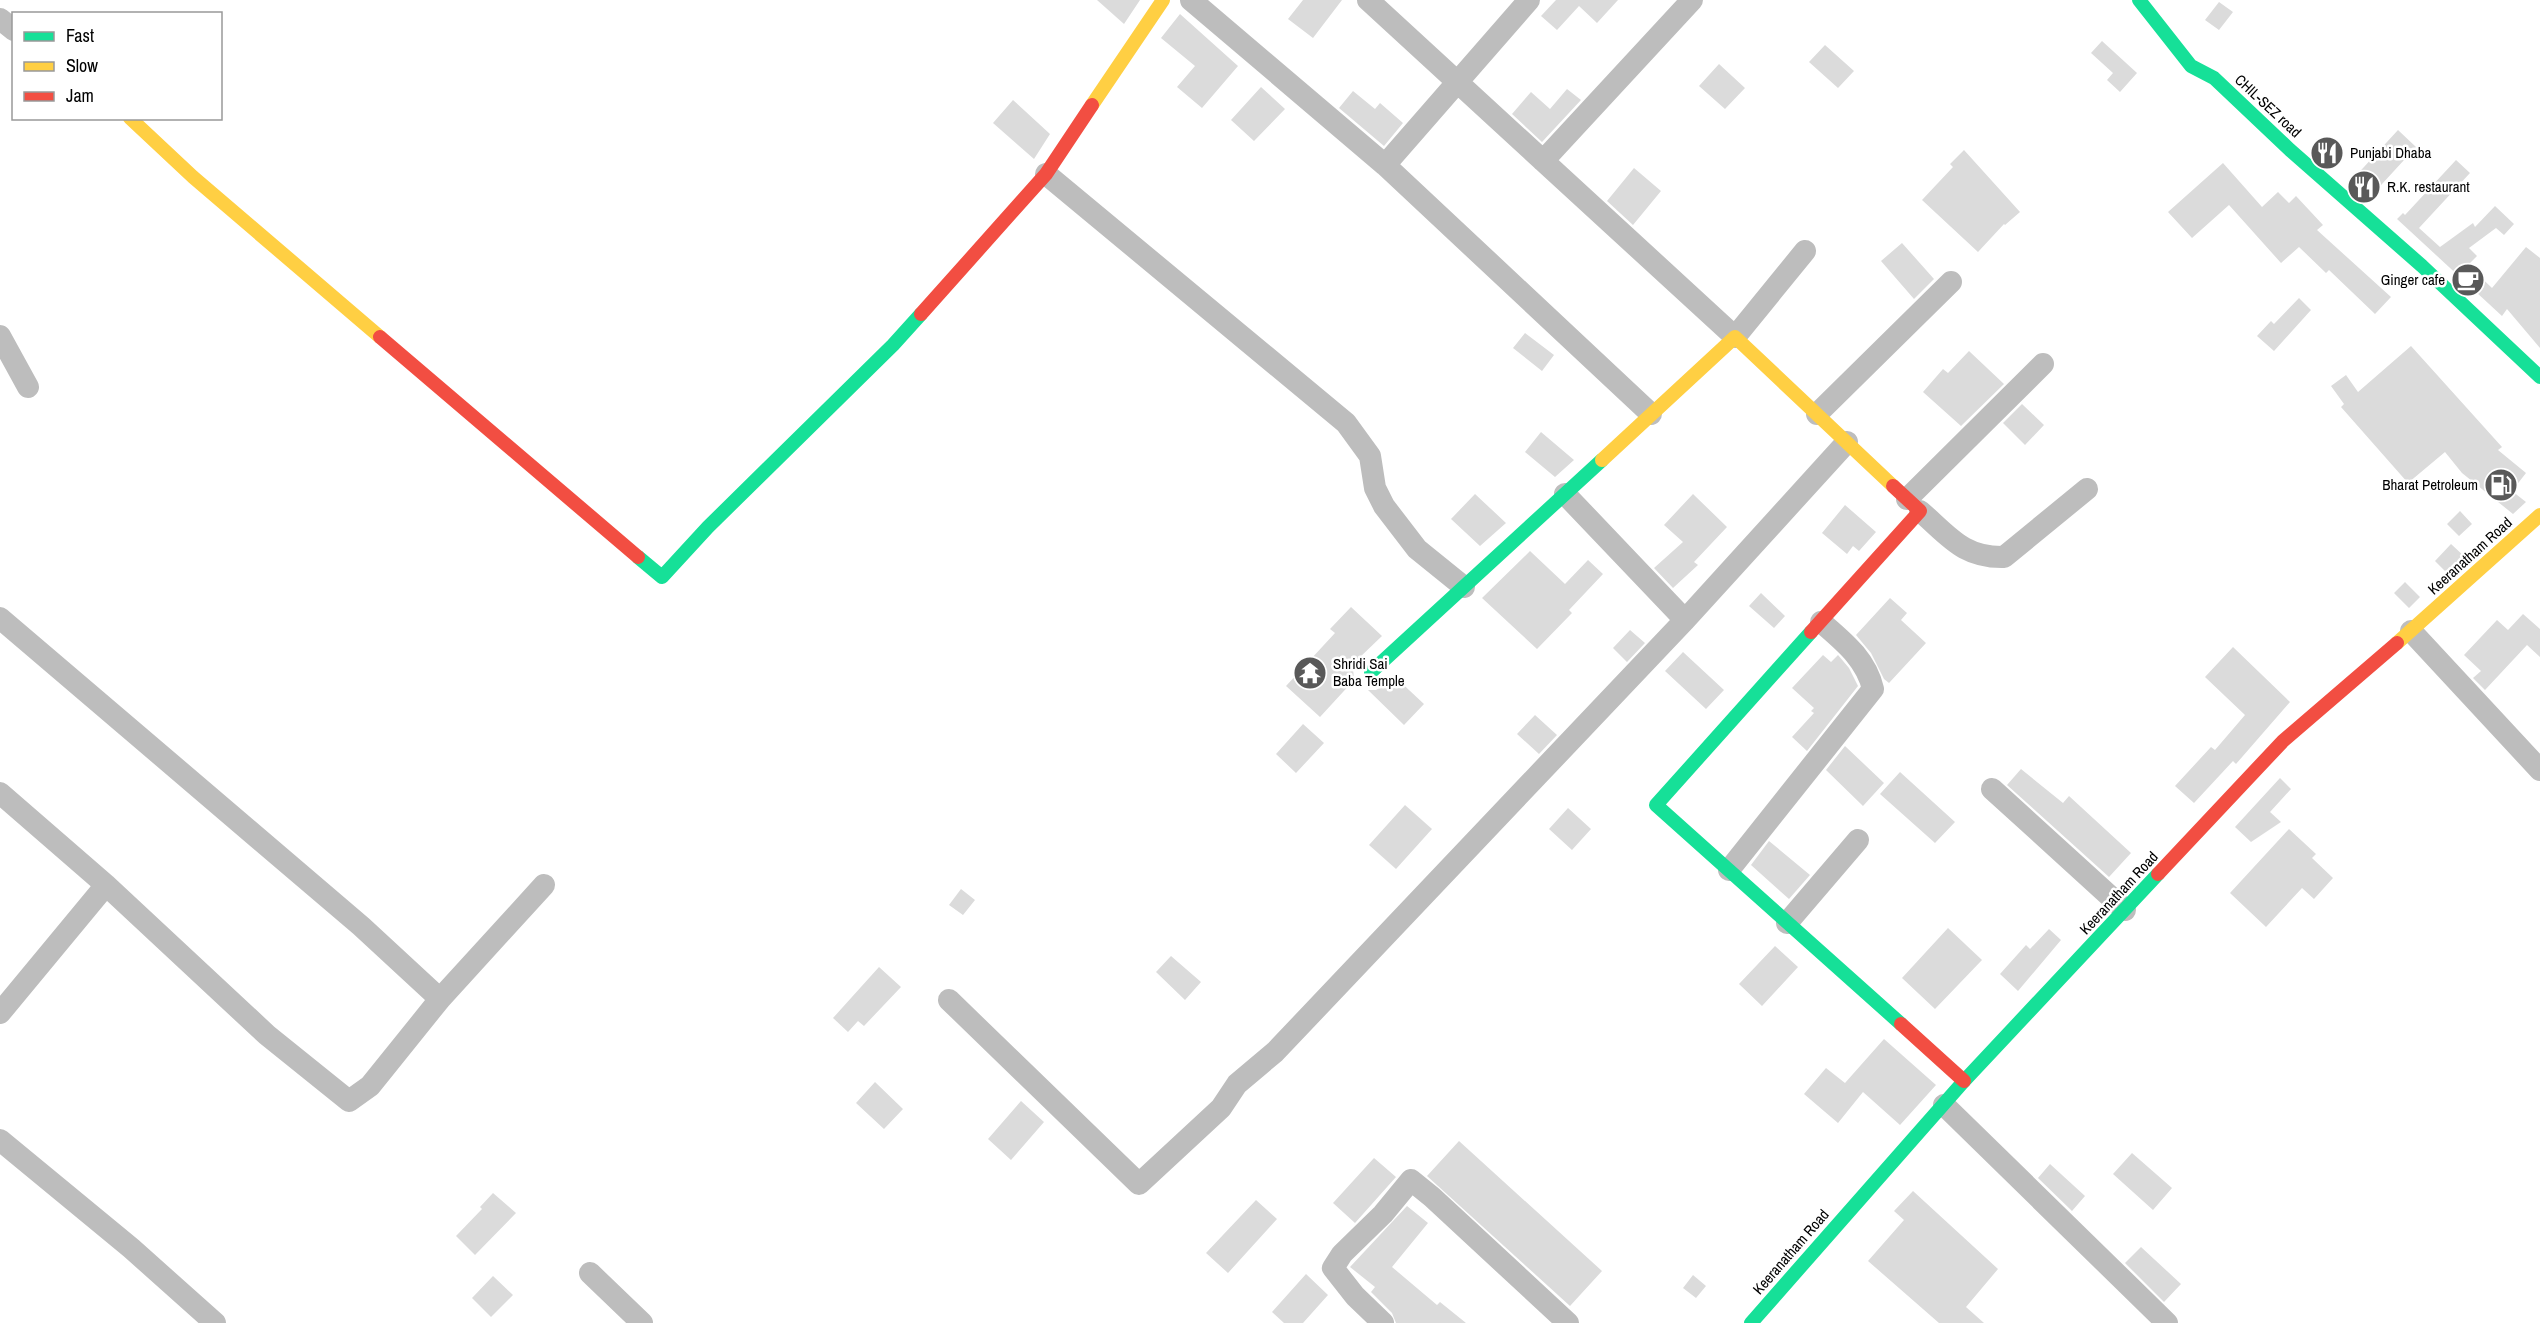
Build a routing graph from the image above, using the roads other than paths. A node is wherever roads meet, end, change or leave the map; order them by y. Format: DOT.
graph roads {
  1 [pos="1163,0"];
  2 [pos="1191,0"];
  3 [pos="1368,0"];
  4 [pos="1529,0"];
  5 [pos="1692,0"];
  6 [pos="2139,0"];
  7 [pos="0,19"];
  8 [pos="12,28"];
  9 [pos="2212,61"];
  10 [pos="2214,78"];
  11 [pos="1457,82"];
  12 [pos="132,120"];
  13 [pos="1543,161"];
  14 [pos="1385,165"];
  15 [pos="1046,174"];
  16 [pos="1805,251"];
  17 [pos="1951,282"];
  18 [pos="0,336"];
  19 [pos="1735,337"];
  20 [pos="2043,364"];
  21 [pos="2540,377"];
  22 [pos="28,387"];
  23 [pos="1651,414"];
  24 [pos="1817,414"];
  25 [pos="1847,442"];
  26 [pos="2087,489"];
  27 [pos="1565,494"];
  28 [pos="1914,505"];
  29 [pos="2540,515"];
  30 [pos="1464,587"];
  31 [pos="0,618"];
  32 [pos="1685,620"];
  33 [pos="1821,622"];
  34 [pos="2411,631"];
  35 [pos="1371,672"];
  36 [pos="2540,770"];
  37 [pos="1992,789"];
  38 [pos="0,793"];
  39 [pos="1858,840"];
  40 [pos="1729,870"];
  41 [pos="106,885"];
  42 [pos="544,885"];
  43 [pos="2125,910"];
  44 [pos="1787,923"];
  45 [pos="440,999"];
  46 [pos="948,1000"];
  47 [pos="0,1013"];
  48 [pos="1964,1082"];
  49 [pos="1944,1105"];
  50 [pos="0,1140"];
  51 [pos="590,1273"];
  52 [pos="215,1323"];
  53 [pos="642,1323"];
  54 [pos="1383,1323"];
  55 [pos="1569,1323"];
  56 [pos="1751,1323"];
  57 [pos="2166,1323"];
  1 -- 15 [label="street"];
  2 -- 14 [label="street"];
  3 -- 11 [label="street"];
  4 -- 11 [label="street"];
  5 -- 13 [label="street"];
  6 -- 10 [label="street, CHIL-SEZ road"];
  7 -- 8 [label="street"];
  9 -- 10 [label="street, CHIL-SEZ road"];
  10 -- 21 [label="street, CHIL-SEZ road"];
  11 -- 13 [label="street"];
  11 -- 14 [label="street"];
  12 -- 15 [label="street"];
  13 -- 19 [label="street"];
  14 -- 23 [label="street"];
  15 -- 30 [label="street"];
  16 -- 19 [label="street"];
  17 -- 24 [label="street"];
  18 -- 22 [label="street"];
  19 -- 23 [label="street"];
  19 -- 24 [label="street"];
  20 -- 28 [label="street"];
  23 -- 27 [label="street"];
  24 -- 25 [label="street"];
  25 -- 28 [label="street"];
  25 -- 32 [label="street"];
  26 -- 28 [label="street"];
  27 -- 30 [label="street"];
  27 -- 32 [label="street"];
  28 -- 33 [label="street"];
  29 -- 34 [label="street, Keeranatham Road"];
  30 -- 35 [label="street"];
  31 -- 45 [label="street"];
  32 -- 46 [label="street"];
  33 -- 40 [label="street"];
  33 -- 40 [label="street"];
  34 -- 36 [label="street"];
  34 -- 43 [label="street, Keeranatham Road"];
  37 -- 43 [label="street"];
  38 -- 41 [label="street"];
  39 -- 44 [label="street"];
  40 -- 44 [label="street"];
  41 -- 45 [label="street"];
  41 -- 47 [label="street"];
  42 -- 45 [label="street"];
  43 -- 48 [label="street, Keeranatham Road"];
  44 -- 48 [label="street"];
  48 -- 49 [label="street, Keeranatham Road"];
  49 -- 56 [label="street, Keeranatham Road"];
  49 -- 57 [label="street"];
  50 -- 52 [label="street"];
  51 -- 53 [label="street"];
  54 -- 55 [label="street"];
}
